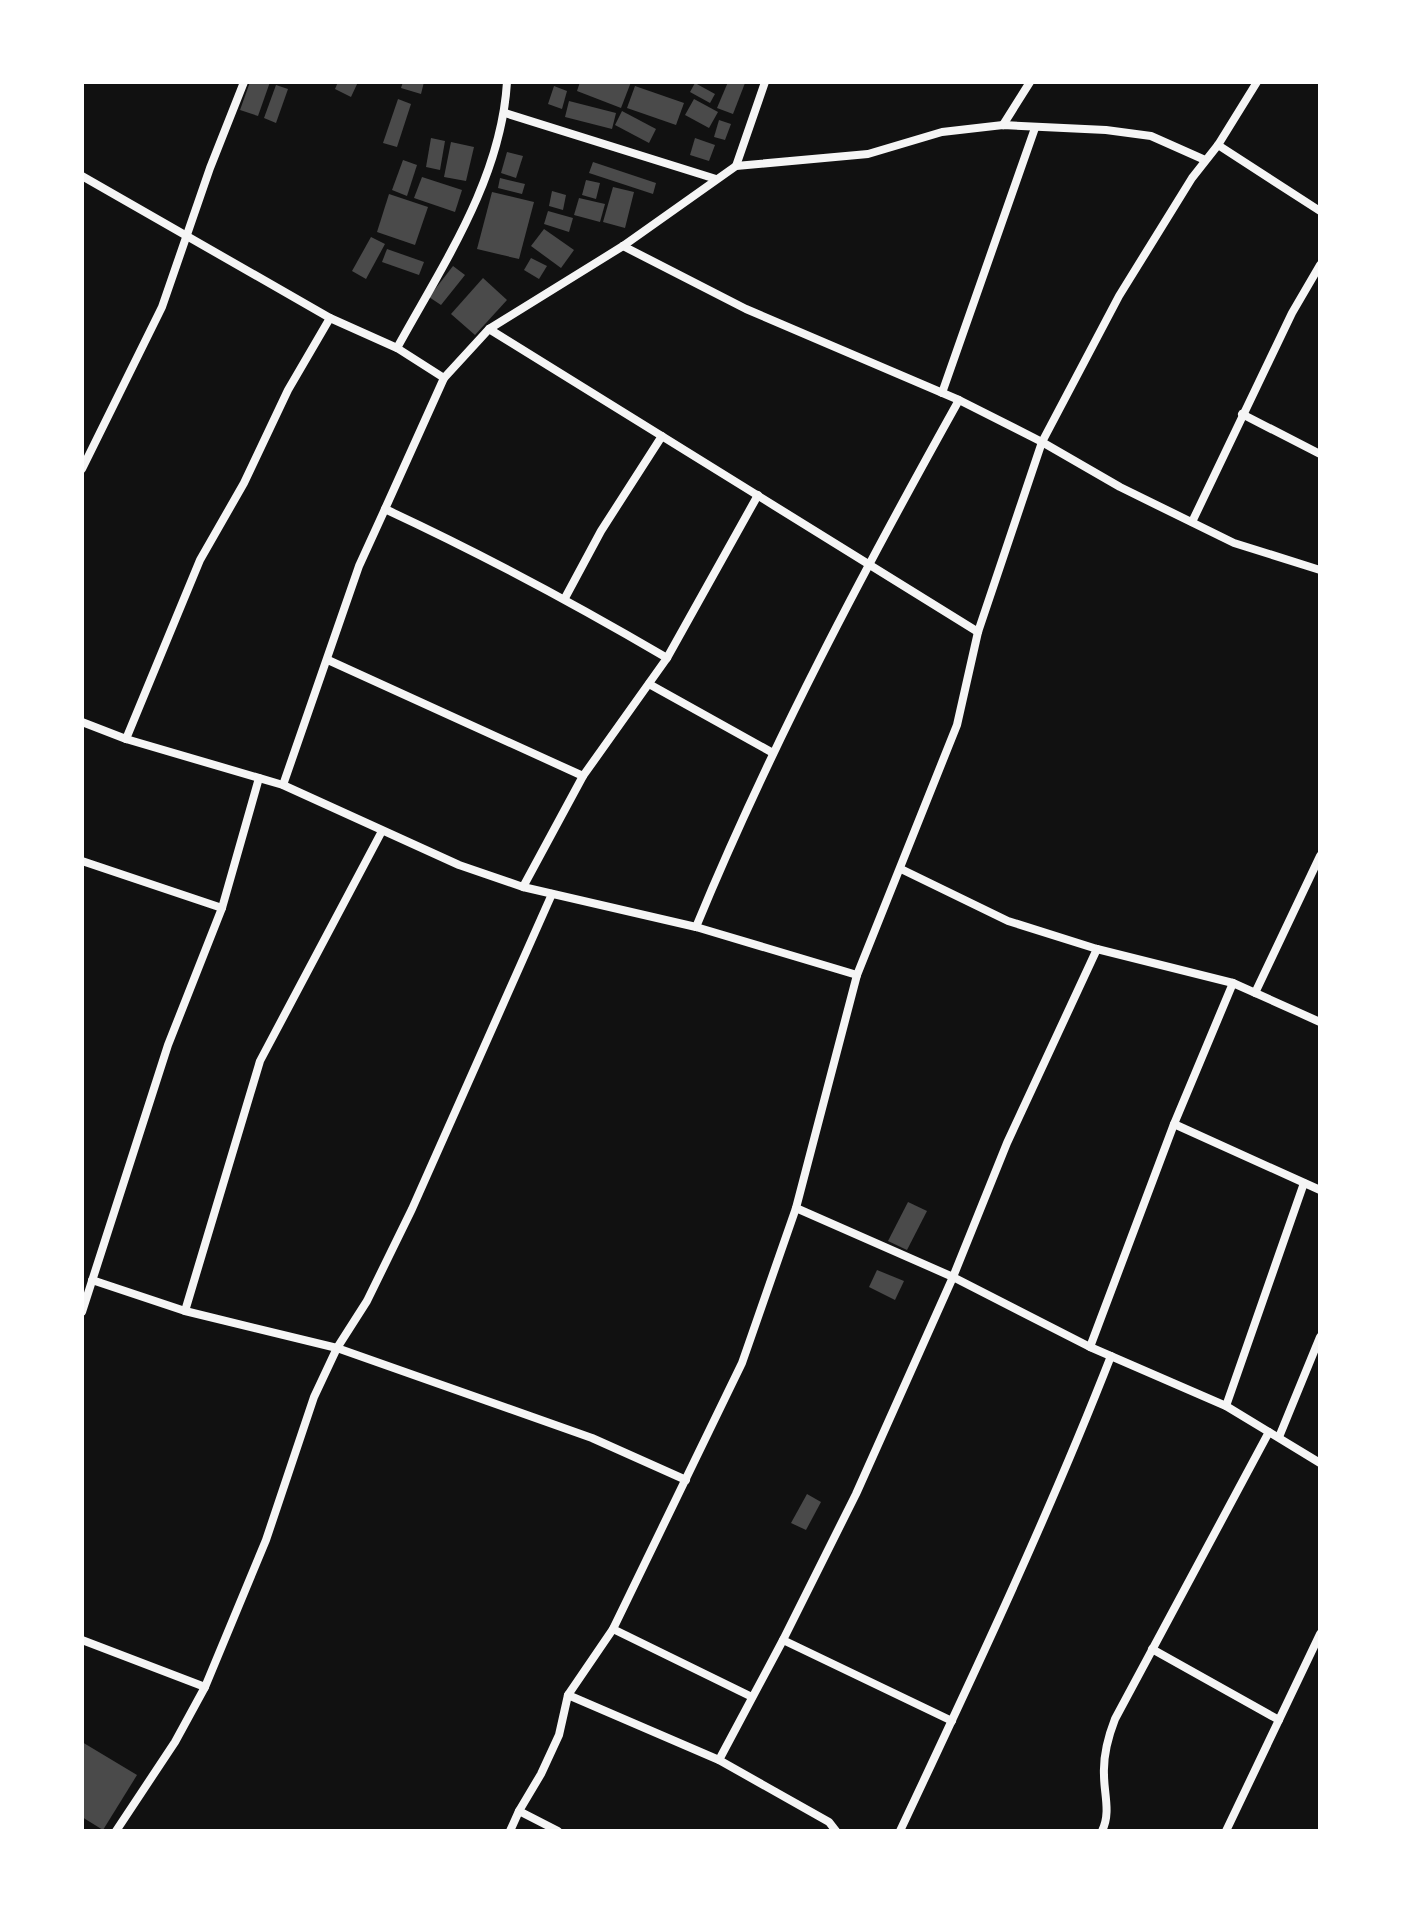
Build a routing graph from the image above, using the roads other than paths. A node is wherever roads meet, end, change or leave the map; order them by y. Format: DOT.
graph roads {
  1 [pos="244,82"];
  2 [pos="507,82"];
  3 [pos="765,82"];
  4 [pos="1030,82"];
  5 [pos="1257,82"];
  6 [pos="505,113"];
  7 [pos="1003,125"];
  8 [pos="1035,128"];
  9 [pos="1218,145"];
  10 [pos="1205,160"];
  11 [pos="736,166"];
  12 [pos="82,176"];
  13 [pos="716,179"];
  14 [pos="1320,211"];
  15 [pos="186,236"];
  16 [pos="623,246"];
  17 [pos="1320,265"];
  18 [pos="330,318"];
  19 [pos="489,329"];
  20 [pos="397,348"];
  21 [pos="444,378"];
  22 [pos="942,393"];
  23 [pos="959,400"];
  24 [pos="1242,414"];
  25 [pos="662,436"];
  26 [pos="1042,442"];
  27 [pos="1320,454"];
  28 [pos="82,469"];
  29 [pos="758,495"];
  30 [pos="385,509"];
  31 [pos="1192,522"];
  32 [pos="868,563"];
  33 [pos="1320,570"];
  34 [pos="565,598"];
  35 [pos="978,632"];
  36 [pos="667,658"];
  37 [pos="328,660"];
  38 [pos="649,684"];
  39 [pos="82,722"];
  40 [pos="126,739"];
  41 [pos="773,753"];
  42 [pos="583,776"];
  43 [pos="259,778"];
  44 [pos="283,785"];
  45 [pos="382,831"];
  46 [pos="1320,856"];
  47 [pos="82,861"];
  48 [pos="901,869"];
  49 [pos="1316,877"];
  50 [pos="523,887"];
  51 [pos="552,894"];
  52 [pos="222,908"];
  53 [pos="696,927"];
  54 [pos="1097,949"];
  55 [pos="857,975"];
  56 [pos="1233,983"];
  57 [pos="1255,993"];
  58 [pos="1320,1022"];
  59 [pos="1174,1124"];
  60 [pos="1304,1183"];
  61 [pos="1320,1190"];
  62 [pos="796,1208"];
  63 [pos="953,1277"];
  64 [pos="92,1280"];
  65 [pos="185,1311"];
  66 [pos="82,1312"];
  67 [pos="1320,1337"];
  68 [pos="1090,1347"];
  69 [pos="337,1348"];
  70 [pos="1111,1356"];
  71 [pos="1226,1406"];
  72 [pos="1269,1432"];
  73 [pos="1279,1437"];
  74 [pos="1320,1463"];
  75 [pos="686,1480"];
  76 [pos="613,1629"];
  77 [pos="1320,1634"];
  78 [pos="82,1640"];
  79 [pos="783,1640"];
  80 [pos="1152,1649"];
  81 [pos="205,1687"];
  82 [pos="568,1695"];
  83 [pos="752,1697"];
  84 [pos="1279,1720"];
  85 [pos="952,1721"];
  86 [pos="719,1760"];
  87 [pos="519,1811"];
  88 [pos="116,1831"];
  89 [pos="510,1831"];
  90 [pos="558,1831"];
  91 [pos="836,1831"];
  92 [pos="900,1831"];
  93 [pos="1102,1831"];
  94 [pos="1226,1831"];
  1 -- 15 [label="street"];
  2 -- 6 [label="street"];
  3 -- 11 [label="street"];
  4 -- 7 [label="street"];
  5 -- 9 [label="street"];
  6 -- 13 [label="street"];
  6 -- 20 [label="street"];
  7 -- 8 [label="street"];
  7 -- 11 [label="street"];
  8 -- 10 [label="street"];
  8 -- 22 [label="street"];
  9 -- 10 [label="street"];
  9 -- 14 [label="street"];
  10 -- 26 [label="street"];
  11 -- 13 [label="street"];
  12 -- 15 [label="street"];
  13 -- 16 [label="street"];
  15 -- 18 [label="street"];
  15 -- 28 [label="street"];
  16 -- 19 [label="street"];
  16 -- 22 [label="street"];
  17 -- 24 [label="street"];
  18 -- 20 [label="street"];
  18 -- 40 [label="street"];
  19 -- 21 [label="street"];
  19 -- 25 [label="street"];
  20 -- 21 [label="street"];
  21 -- 30 [label="street"];
  22 -- 23 [label="street"];
  23 -- 26 [label="street"];
  23 -- 32 [label="street"];
  24 -- 27 [label="street"];
  24 -- 31 [label="street"];
  25 -- 29 [label="street"];
  25 -- 34 [label="street"];
  26 -- 31 [label="street"];
  26 -- 35 [label="street"];
  29 -- 32 [label="street"];
  29 -- 36 [label="street"];
  30 -- 34 [label="street"];
  30 -- 37 [label="street"];
  31 -- 33 [label="street"];
  32 -- 35 [label="street"];
  32 -- 41 [label="street"];
  34 -- 36 [label="street"];
  35 -- 48 [label="street"];
  36 -- 38 [label="street"];
  37 -- 42 [label="street"];
  37 -- 44 [label="street"];
  38 -- 41 [label="street"];
  38 -- 42 [label="street"];
  39 -- 40 [label="street"];
  40 -- 43 [label="street"];
  41 -- 53 [label="street"];
  42 -- 50 [label="street"];
  43 -- 44 [label="street"];
  43 -- 52 [label="street"];
  44 -- 45 [label="street"];
  45 -- 50 [label="street"];
  45 -- 65 [label="street"];
  46 -- 49 [label="street"];
  47 -- 52 [label="street"];
  48 -- 54 [label="street"];
  48 -- 55 [label="street"];
  49 -- 57 [label="street"];
  50 -- 51 [label="street"];
  51 -- 53 [label="street"];
  51 -- 69 [label="street"];
  52 -- 64 [label="street"];
  53 -- 55 [label="street"];
  54 -- 56 [label="street"];
  54 -- 63 [label="street"];
  55 -- 62 [label="street"];
  56 -- 57 [label="street"];
  56 -- 59 [label="street"];
  57 -- 58 [label="street"];
  59 -- 60 [label="street"];
  59 -- 68 [label="street"];
  60 -- 61 [label="street"];
  60 -- 71 [label="street"];
  62 -- 63 [label="street"];
  62 -- 75 [label="street"];
  63 -- 68 [label="street"];
  63 -- 79 [label="street"];
  64 -- 65 [label="street"];
  64 -- 66 [label="street"];
  65 -- 69 [label="street"];
  67 -- 73 [label="street"];
  68 -- 70 [label="street"];
  69 -- 75 [label="street"];
  69 -- 81 [label="street"];
  70 -- 71 [label="street"];
  70 -- 85 [label="street"];
  71 -- 72 [label="street"];
  72 -- 73 [label="street"];
  72 -- 80 [label="street"];
  73 -- 74 [label="street"];
  75 -- 76 [label="street"];
  76 -- 82 [label="street"];
  76 -- 83 [label="street"];
  77 -- 84 [label="street"];
  78 -- 81 [label="street"];
  79 -- 83 [label="street"];
  79 -- 85 [label="street"];
  80 -- 84 [label="street"];
  80 -- 93 [label="street"];
  81 -- 88 [label="street"];
  82 -- 86 [label="street"];
  82 -- 87 [label="street"];
  83 -- 86 [label="street"];
  84 -- 94 [label="street"];
  85 -- 92 [label="street"];
  86 -- 91 [label="street"];
  87 -- 89 [label="street"];
  87 -- 90 [label="street"];
}
